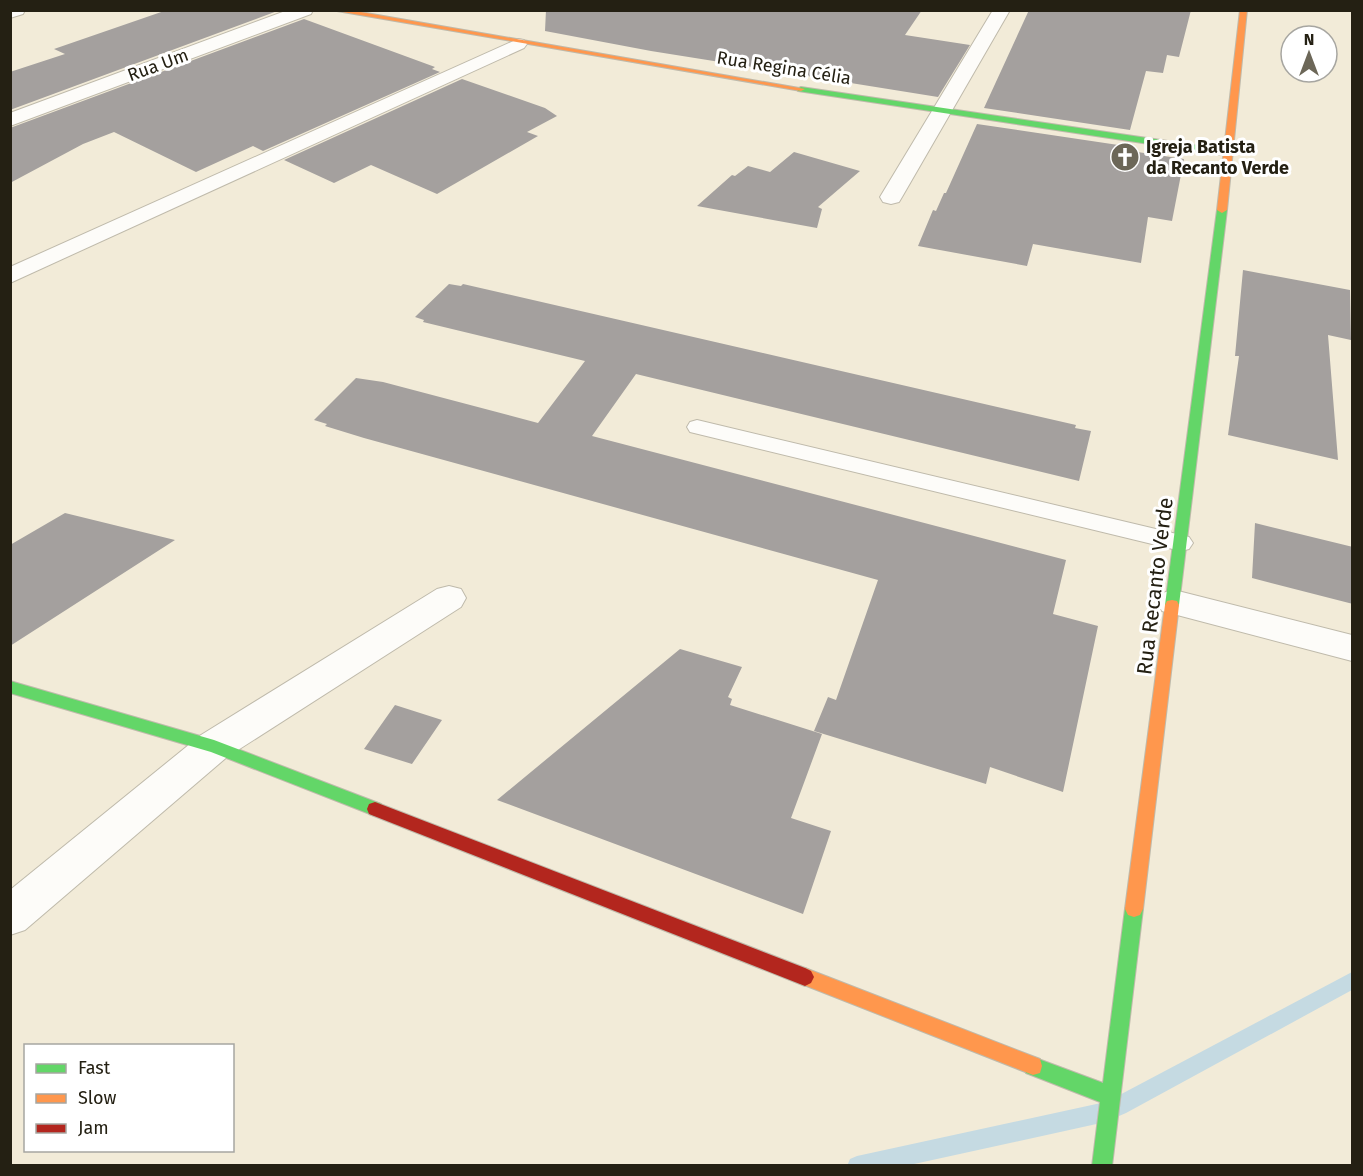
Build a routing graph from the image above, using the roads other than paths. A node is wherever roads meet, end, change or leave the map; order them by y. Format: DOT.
graph roads {
  1 [pos="17,10"];
  2 [pos="305,10"];
  3 [pos="334,10"];
  4 [pos="1002,10"];
  5 [pos="1244,10"];
  6 [pos="10,13"];
  7 [pos="518,44"];
  8 [pos="941,112"];
  9 [pos="10,120"];
  10 [pos="1229,153"];
  11 [pos="891,197"];
  12 [pos="10,276"];
  13 [pos="697,426"];
  14 [pos="1181,543"];
  15 [pos="449,598"];
  16 [pos="1174,602"];
  17 [pos="1353,648"];
  18 [pos="10,687"];
  19 [pos="214,746"];
  20 [pos="10,916"];
  21 [pos="1111,1096"];
  22 [pos="1102,1166"];
  1 -- 6 [label="street"];
  2 -- 9 [label="street, Rua Um"];
  3 -- 7 [label="street, Rua Regina Célia"];
  4 -- 8 [label="street"];
  5 -- 10 [label="street, Rua Recanto Verde"];
  7 -- 8 [label="street, Rua Regina Célia"];
  7 -- 12 [label="street"];
  8 -- 10 [label="street, Rua Regina Célia"];
  8 -- 11 [label="street"];
  10 -- 14 [label="street, Rua Recanto Verde"];
  13 -- 14 [label="lane"];
  14 -- 16 [label="street, Rua Recanto Verde"];
  15 -- 19 [label="street"];
  16 -- 17 [label="street"];
  16 -- 21 [label="street, Rua Recanto Verde"];
  18 -- 19 [label="street"];
  19 -- 20 [label="street"];
  19 -- 21 [label="street"];
  21 -- 22 [label="street, Rua Recanto Verde"];
}
